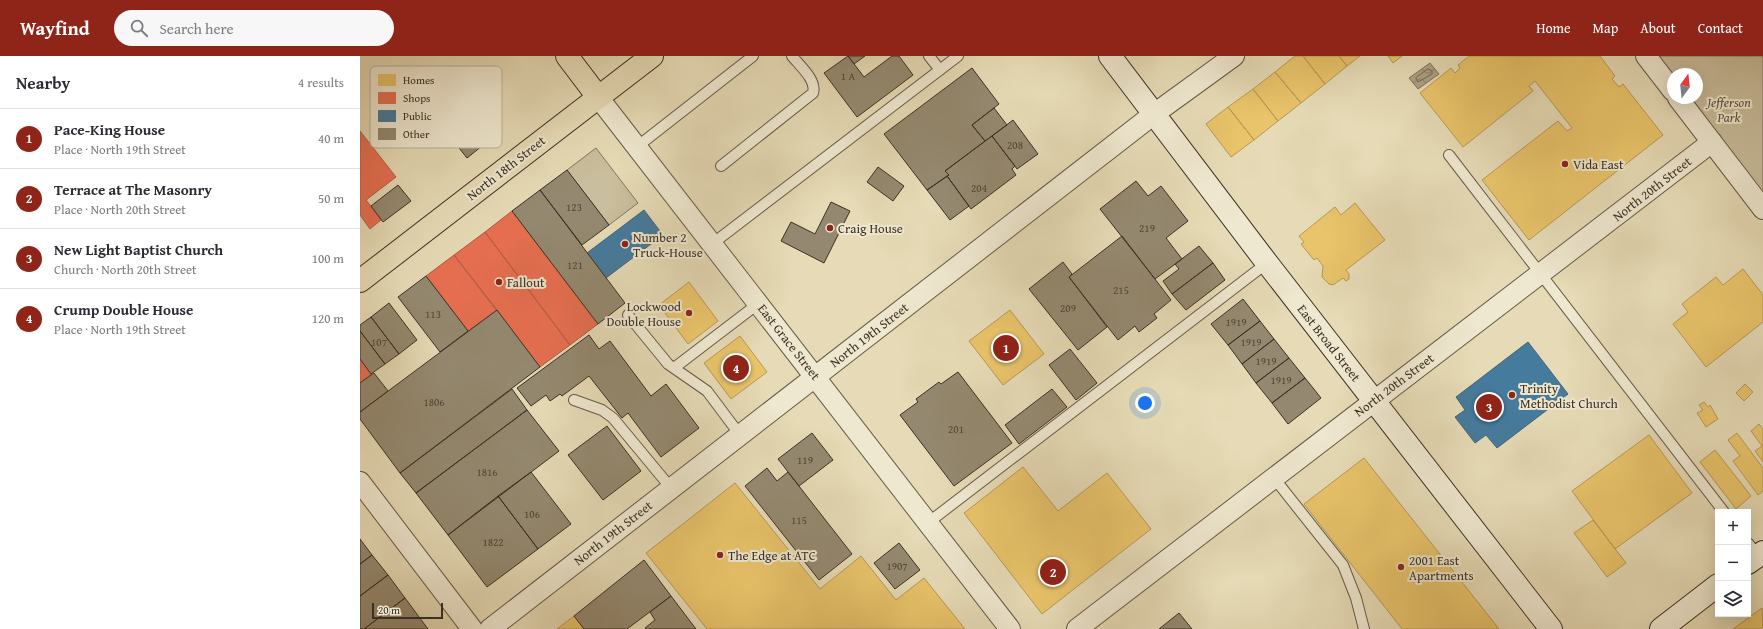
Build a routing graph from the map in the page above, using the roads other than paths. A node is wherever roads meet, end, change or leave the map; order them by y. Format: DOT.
graph roads {
  1 [pos="567,56"];
  2 [pos="652,56"];
  3 [pos="752,56"];
  4 [pos="792,56"];
  5 [pos="929,56"];
  6 [pos="958,56"];
  7 [pos="1110,56"];
  8 [pos="1234,56"];
  9 [pos="1646,56"];
  10 [pos="940,70"];
  11 [pos="1667,83"];
  12 [pos="598,97"];
  13 [pos="1683,104"];
  14 [pos="1154,114"];
  15 [pos="1712,142"];
  16 [pos="638,146"];
  17 [pos="1449,155"];
  18 [pos="721,166"];
  19 [pos="1763,209"];
  20 [pos="712,244"];
  21 [pos="1267,263"];
  22 [pos="1540,274"];
  23 [pos="360,281"];
  24 [pos="759,303"];
  25 [pos="628,315"];
  26 [pos="674,368"];
  27 [pos="816,376"];
  28 [pos="574,400"];
  29 [pos="1374,400"];
  30 [pos="740,435"];
  31 [pos="1274,478"];
  32 [pos="360,482"];
  33 [pos="671,488"];
  34 [pos="1722,509"];
  35 [pos="929,522"];
  36 [pos="1715,588"];
  37 [pos="472,629"];
  38 [pos="490,629"];
  39 [pos="1010,629"];
  40 [pos="1078,629"];
  41 [pos="1364,629"];
  42 [pos="1551,629"];
  43 [pos="1661,629"];
  1 -- 12 [label="main road, East Grace Street"];
  2 -- 12 [label="main road, North 18th Street"];
  3 -- 16 [label="lane"];
  4 -- 18 [label="lane"];
  5 -- 10 [label="lane"];
  6 -- 10 [label="lane"];
  7 -- 14 [label="main road, East Broad Street"];
  8 -- 14 [label="street, North 19th Street"];
  9 -- 11 [label="street"];
  10 -- 20 [label="lane"];
  12 -- 16 [label="street, East Grace Street"];
  12 -- 23 [label="main road, North 18th Street"];
  13 -- 15 [label="street"];
  14 -- 21 [label="main road, East Broad Street"];
  14 -- 27 [label="street, North 19th Street"];
  15 -- 19 [label="street"];
  15 -- 22 [label="street, North 20th Street"];
  16 -- 20 [label="street, East Grace Street"];
  17 -- 22 [label="lane"];
  20 -- 24 [label="street, East Grace Street"];
  21 -- 29 [label="main road, East Broad Street"];
  21 -- 35 [label="lane"];
  22 -- 29 [label="street, North 20th Street"];
  22 -- 34 [label="lane"];
  24 -- 26 [label="lane"];
  24 -- 27 [label="street, East Grace Street"];
  25 -- 26 [label="lane"];
  26 -- 30 [label="lane"];
  27 -- 30 [label="street, North 19th Street"];
  27 -- 35 [label="street, East Grace Street"];
  28 -- 33 [label="lane"];
  29 -- 31 [label="street, North 20th Street"];
  29 -- 42 [label="main road, East Broad Street"];
  30 -- 33 [label="street, North 19th Street"];
  31 -- 40 [label="street, North 20th Street"];
  31 -- 41 [label="lane"];
  32 -- 37 [label="street"];
  33 -- 38 [label="street, North 19th Street"];
  35 -- 39 [label="street, East Grace Street"];
  36 -- 43 [label="main road"];
}
